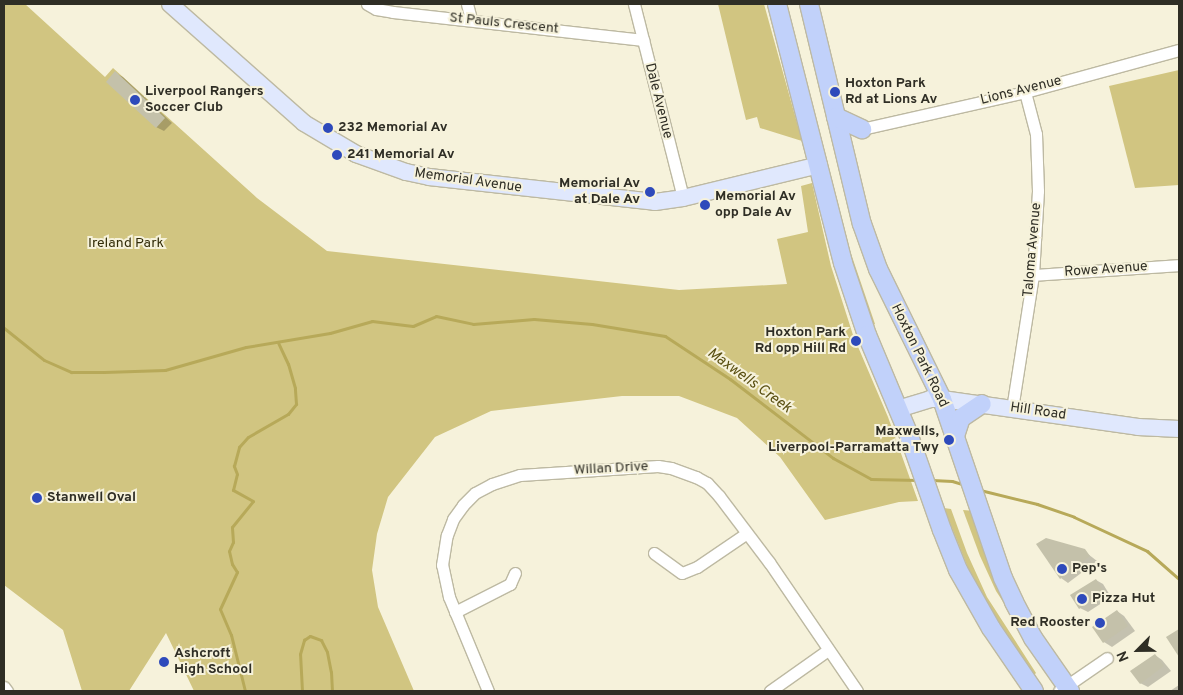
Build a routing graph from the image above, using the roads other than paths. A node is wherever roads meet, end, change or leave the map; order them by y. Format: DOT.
graph roads {
  1 [pos="170,4"];
  2 [pos="367,4"];
  3 [pos="467,4"];
  4 [pos="634,4"];
  5 [pos="777,4"];
  6 [pos="809,4"];
  7 [pos="470,19"];
  8 [pos="643,40"];
  9 [pos="1179,50"];
  10 [pos="1025,92"];
  11 [pos="836,117"];
  12 [pos="862,128"];
  13 [pos="819,165"];
  14 [pos="683,198"];
  15 [pos="1179,265"];
  16 [pos="1033,275"];
  17 [pos="942,399"];
  18 [pos="982,404"];
  19 [pos="898,409"];
  20 [pos="1012,409"];
  21 [pos="1179,429"];
  22 [pos="955,436"];
  23 [pos="748,533"];
  24 [pos="654,553"];
  25 [pos="515,573"];
  26 [pos="455,612"];
  27 [pos="828,650"];
  28 [pos="1107,658"];
  29 [pos="4,687"];
  30 [pos="1065,689"];
  31 [pos="7,691"];
  32 [pos="488,691"];
  33 [pos="770,691"];
  34 [pos="857,691"];
  35 [pos="1034,691"];
  1 -- 14 [label="street, Memorial Avenue"];
  2 -- 7 [label="street, St Pauls Crescent"];
  3 -- 7 [label="street"];
  4 -- 8 [label="street, Dale Avenue"];
  5 -- 13 [label="main road"];
  6 -- 11 [label="main road, Hoxton Park Road"];
  7 -- 8 [label="street, St Pauls Crescent"];
  8 -- 14 [label="street, Dale Avenue"];
  9 -- 10 [label="street, Lions Avenue"];
  10 -- 12 [label="street, Lions Avenue"];
  10 -- 16 [label="street, Taloma Avenue"];
  11 -- 12 [label="main road"];
  11 -- 17 [label="main road, Hoxton Park Road"];
  13 -- 14 [label="street, Memorial Avenue"];
  13 -- 19 [label="main road"];
  15 -- 16 [label="street, Rowe Avenue"];
  16 -- 20 [label="street, Taloma Avenue"];
  17 -- 18 [label="street, Hill Road"];
  17 -- 19 [label="street, Hill Road"];
  17 -- 22 [label="main road, Hoxton Park Road"];
  18 -- 20 [label="street, Hill Road"];
  18 -- 22 [label="main road"];
  19 -- 35 [label="main road"];
  20 -- 21 [label="street, Hill Road"];
  22 -- 30 [label="main road, Hoxton Park Road"];
  23 -- 24 [label="street"];
  23 -- 26 [label="street, Willan Drive"];
  23 -- 27 [label="street, Willan Drive"];
  25 -- 26 [label="street"];
  26 -- 32 [label="street, Willan Drive"];
  27 -- 33 [label="street"];
  27 -- 34 [label="street, Willan Drive"];
  28 -- 30 [label="street"];
  29 -- 31 [label="street"];
}
